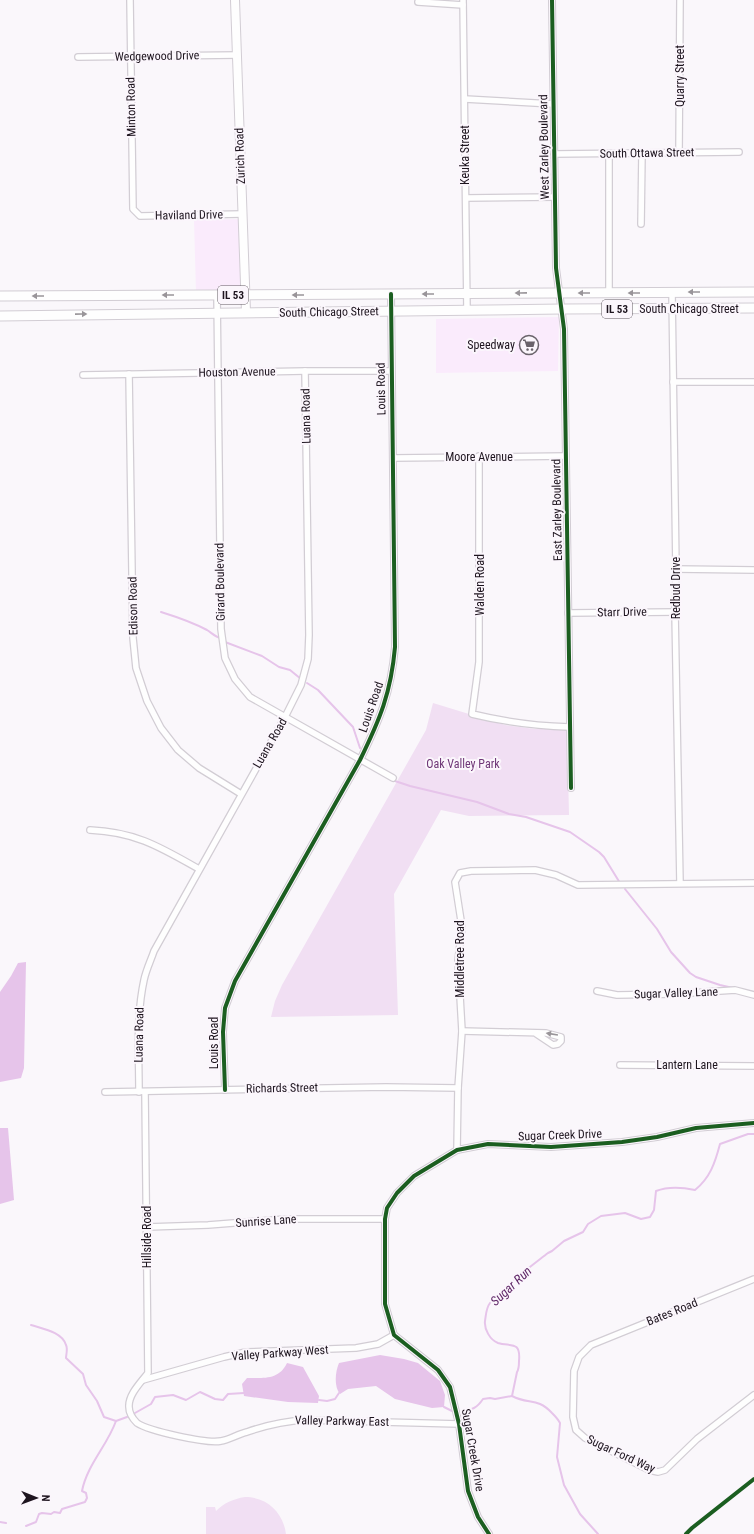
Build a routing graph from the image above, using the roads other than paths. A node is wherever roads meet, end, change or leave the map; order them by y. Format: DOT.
graph roads {
  1 [pos="130,0"];
  2 [pos="235,0"];
  3 [pos="552,0"];
  4 [pos="680,0"];
  5 [pos="418,2"];
  6 [pos="463,2"];
  7 [pos="237,55"];
  8 [pos="131,56"];
  9 [pos="78,57"];
  10 [pos="465,99"];
  11 [pos="553,104"];
  12 [pos="739,152"];
  13 [pos="609,153"];
  14 [pos="642,153"];
  15 [pos="679,153"];
  16 [pos="554,154"];
  17 [pos="555,197"];
  18 [pos="466,198"];
  19 [pos="137,214"];
  20 [pos="241,214"];
  21 [pos="641,224"];
  22 [pos="754,292"];
  23 [pos="560,293"];
  24 [pos="609,293"];
  25 [pos="672,293"];
  26 [pos="391,294"];
  27 [pos="467,294"];
  28 [pos="217,295"];
  29 [pos="245,295"];
  30 [pos="0,296"];
  31 [pos="754,308"];
  32 [pos="562,309"];
  33 [pos="673,309"];
  34 [pos="467,310"];
  35 [pos="390,311"];
  36 [pos="217,312"];
  37 [pos="246,312"];
  38 [pos="0,316"];
  39 [pos="305,371"];
  40 [pos="391,371"];
  41 [pos="218,372"];
  42 [pos="129,374"];
  43 [pos="83,375"];
  44 [pos="673,382"];
  45 [pos="754,382"];
  46 [pos="479,456"];
  47 [pos="566,456"];
  48 [pos="393,458"];
  49 [pos="676,569"];
  50 [pos="754,570"];
  51 [pos="675,612"];
  52 [pos="568,613"];
  53 [pos="285,717"];
  54 [pos="569,727"];
  55 [pos="360,760"];
  56 [pos="393,778"];
  57 [pos="571,788"];
  58 [pos="241,794"];
  59 [pos="90,830"];
  60 [pos="199,869"];
  61 [pos="680,883"];
  62 [pos="754,883"];
  63 [pos="597,991"];
  64 [pos="754,995"];
  65 [pos="462,1031"];
  66 [pos="535,1033"];
  67 [pos="620,1065"];
  68 [pos="754,1066"];
  69 [pos="458,1088"];
  70 [pos="225,1090"];
  71 [pos="106,1092"];
  72 [pos="142,1092"];
  73 [pos="754,1123"];
  74 [pos="457,1150"];
  75 [pos="385,1219"];
  76 [pos="147,1227"];
  77 [pos="754,1279"];
  78 [pos="394,1335"];
  79 [pos="591,1345"];
  80 [pos="143,1380"];
  81 [pos="754,1395"];
  82 [pos="459,1424"];
  83 [pos="489,1534"];
  1 -- 8 [label="street, Minton Road"];
  2 -- 7 [label="street, Zurich Road"];
  3 -- 11 [label="street, West Zarley Boulevard"];
  4 -- 15 [label="street, Quarry Street"];
  5 -- 6 [label="street"];
  6 -- 10 [label="street, Keuka Street"];
  7 -- 8 [label="street, Wedgewood Drive"];
  7 -- 20 [label="street, Zurich Road"];
  8 -- 9 [label="street, Wedgewood Drive"];
  8 -- 19 [label="street, Minton Road"];
  10 -- 11 [label="street"];
  10 -- 18 [label="street, Keuka Street"];
  11 -- 16 [label="street, West Zarley Boulevard"];
  12 -- 15 [label="street, South Ottawa Street"];
  13 -- 14 [label="street, South Ottawa Street"];
  13 -- 16 [label="street, South Ottawa Street"];
  13 -- 24 [label="street"];
  14 -- 15 [label="street, South Ottawa Street"];
  14 -- 21 [label="street"];
  16 -- 17 [label="street, West Zarley Boulevard"];
  17 -- 18 [label="street"];
  17 -- 23 [label="street, West Zarley Boulevard"];
  18 -- 27 [label="street, Keuka Street"];
  19 -- 20 [label="street, Haviland Drive"];
  20 -- 29 [label="street, Zurich Road"];
  22 -- 25 [label="main road, South Chicago Street / IL 53, one-way"];
  24 -- 23 [label="main road, South Chicago Street / IL 53, one-way"];
  23 -- 27 [label="main road, South Chicago Street / IL 53, one-way"];
  23 -- 32 [label="street, East Zarley Boulevard"];
  25 -- 24 [label="main road, South Chicago Street / IL 53, one-way"];
  25 -- 33 [label="street, Redbud Drive"];
  27 -- 26 [label="main road, South Chicago Street / IL 53, one-way"];
  26 -- 29 [label="main road, South Chicago Street / IL 53, one-way"];
  26 -- 35 [label="street, Louis Road"];
  27 -- 34 [label="street, Keuka Street"];
  28 -- 29 [label="main road, South Chicago Street / IL 53"];
  28 -- 30 [label="main road, South Chicago Street / IL 53, one-way"];
  28 -- 36 [label="street, Girard Boulevard"];
  29 -- 37 [label="street, Zurich Road"];
  31 -- 33 [label="main road, South Chicago Street / IL 53"];
  32 -- 33 [label="main road, South Chicago Street / IL 53"];
  32 -- 34 [label="main road, South Chicago Street / IL 53"];
  32 -- 47 [label="street, East Zarley Boulevard"];
  33 -- 44 [label="street, Redbud Drive"];
  34 -- 35 [label="main road, South Chicago Street / IL 53"];
  35 -- 37 [label="main road, South Chicago Street / IL 53"];
  35 -- 40 [label="street, Louis Road"];
  36 -- 37 [label="main road, South Chicago Street / IL 53"];
  38 -- 36 [label="main road, South Chicago Street / IL 53, one-way"];
  36 -- 41 [label="street, Girard Boulevard"];
  39 -- 40 [label="street, Houston Avenue"];
  39 -- 41 [label="street, Houston Avenue"];
  39 -- 53 [label="street, Luana Road"];
  40 -- 48 [label="street, Louis Road"];
  41 -- 42 [label="street, Houston Avenue"];
  41 -- 53 [label="street, Girard Boulevard"];
  42 -- 43 [label="street, Houston Avenue"];
  42 -- 58 [label="street, Edison Road"];
  44 -- 45 [label="street"];
  44 -- 49 [label="street, Redbud Drive"];
  46 -- 47 [label="street, Moore Avenue"];
  46 -- 48 [label="street, Moore Avenue"];
  46 -- 54 [label="street, Walden Road"];
  47 -- 52 [label="street, East Zarley Boulevard"];
  48 -- 55 [label="street, Louis Road"];
  49 -- 50 [label="street"];
  49 -- 51 [label="street, Redbud Drive"];
  51 -- 52 [label="street, Starr Drive"];
  51 -- 61 [label="street, Redbud Drive"];
  52 -- 54 [label="street, East Zarley Boulevard"];
  53 -- 55 [label="street, Girard Boulevard"];
  53 -- 58 [label="street, Luana Road"];
  54 -- 57 [label="street, East Zarley Boulevard"];
  55 -- 56 [label="street, Girard Boulevard"];
  55 -- 70 [label="street, Louis Road"];
  58 -- 60 [label="street, Luana Road"];
  59 -- 60 [label="street"];
  60 -- 72 [label="street, Luana Road"];
  61 -- 62 [label="street, Middletree Road"];
  61 -- 65 [label="street, Middletree Road"];
  63 -- 64 [label="street, Sugar Valley Lane"];
  65 -- 66 [label="street"];
  65 -- 69 [label="street, Middletree Road"];
  67 -- 68 [label="street, Lantern Lane"];
  69 -- 70 [label="street, Richards Street"];
  69 -- 74 [label="street, Middletree Road"];
  70 -- 72 [label="street, Richards Street"];
  71 -- 72 [label="street, Richards Street"];
  72 -- 76 [label="street, Hillside Road"];
  73 -- 74 [label="street, Sugar Creek Drive"];
  74 -- 75 [label="street, Sugar Creek Drive"];
  75 -- 76 [label="street, Sunrise Lane"];
  75 -- 78 [label="street, Sugar Creek Drive"];
  76 -- 80 [label="street, Hillside Road"];
  77 -- 79 [label="street, Bates Road"];
  78 -- 80 [label="street, Valley Parkway West"];
  78 -- 82 [label="street, Sugar Creek Drive"];
  79 -- 81 [label="street, Sugar Ford Way"];
  80 -- 82 [label="street, Valley Parkway East"];
  82 -- 83 [label="street, Sugar Creek Drive"];
}
